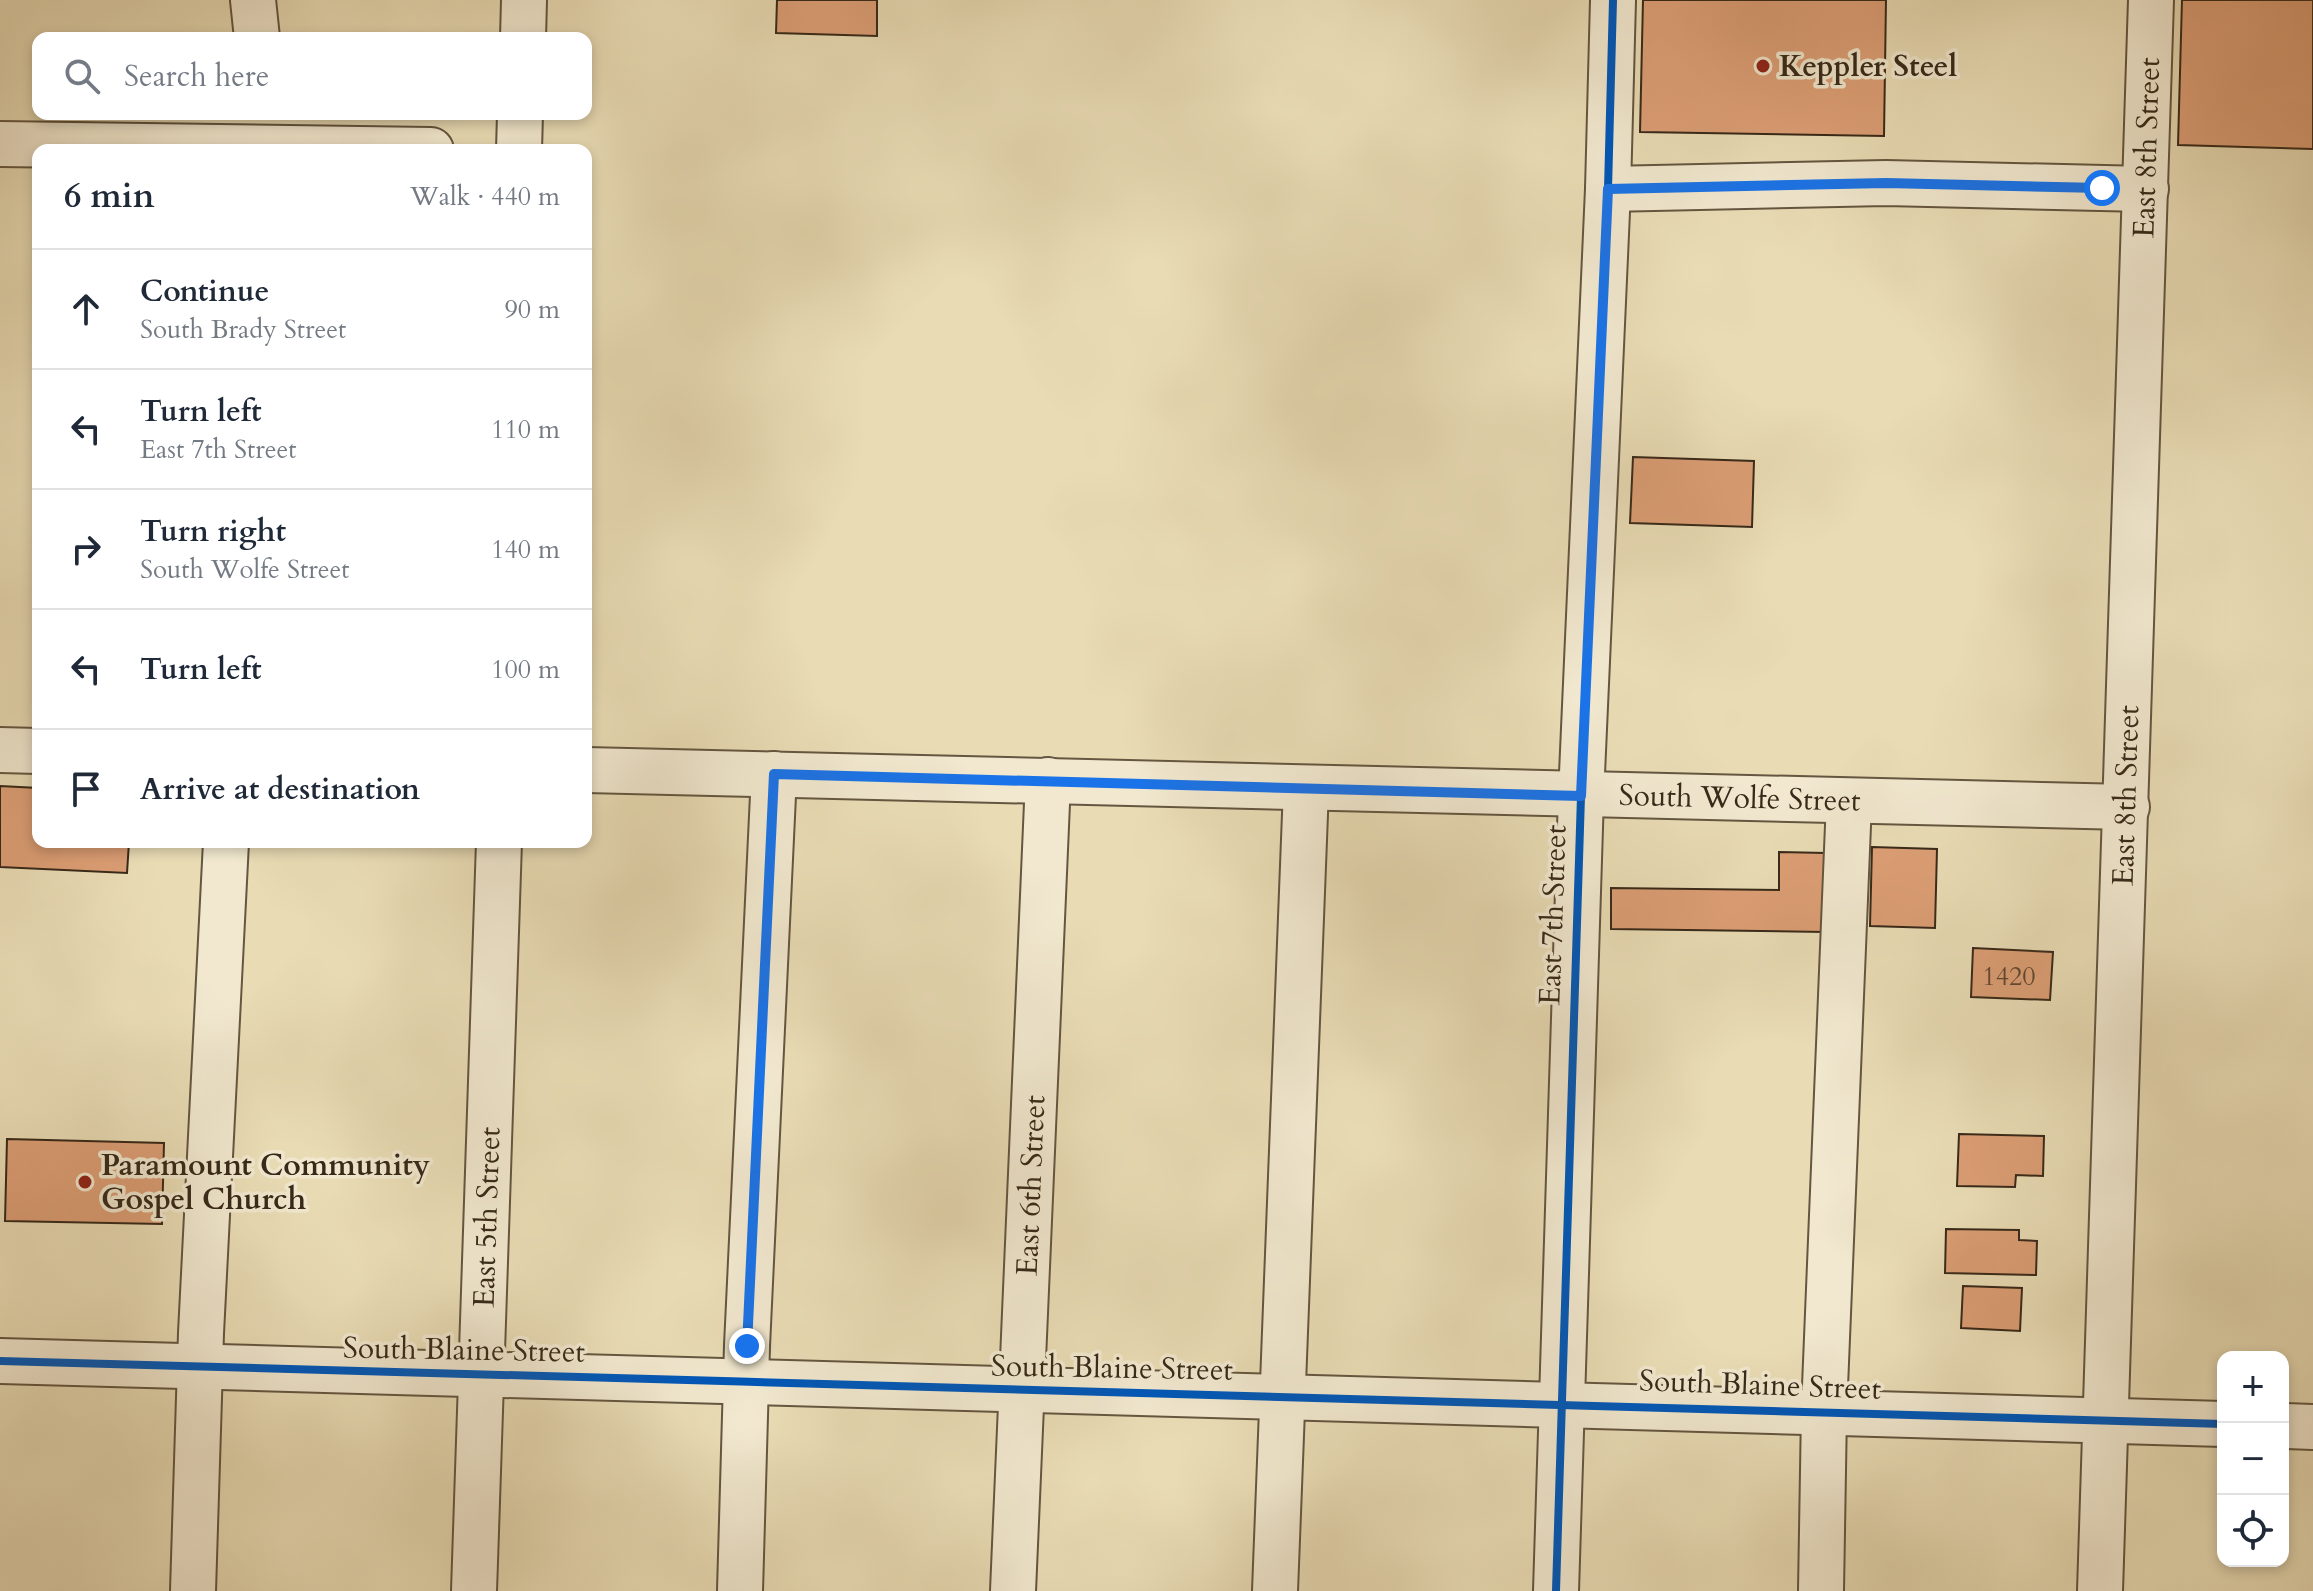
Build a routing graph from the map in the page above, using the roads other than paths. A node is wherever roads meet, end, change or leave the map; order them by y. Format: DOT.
graph roads {
  1 [pos="253,0"];
  2 [pos="524,0"];
  3 [pos="1613,0"];
  4 [pos="2151,0"];
  5 [pos="256,32"];
  6 [pos="523,32"];
  7 [pos="520,120"];
  8 [pos="255,137"];
  9 [pos="0,144"];
  10 [pos="350,144"];
  11 [pos="519,144"];
  12 [pos="1608,189"];
  13 [pos="2146,189"];
  14 [pos="0,750"];
  15 [pos="32,751"];
  16 [pos="592,770"];
  17 [pos="774,774"];
  18 [pos="1048,780"];
  19 [pos="1306,788"];
  20 [pos="1581,796"];
  21 [pos="1849,801"];
  22 [pos="2127,807"];
  23 [pos="226,848"];
  24 [pos="499,848"];
  25 [pos="0,1361"];
  26 [pos="200,1367"];
  27 [pos="482,1374"];
  28 [pos="746,1382"];
  29 [pos="1020,1391"];
  30 [pos="1284,1396"];
  31 [pos="1563,1403"];
  32 [pos="1824,1411"];
  33 [pos="2106,1421"];
  34 [pos="2217,1424"];
  35 [pos="2289,1426"];
  36 [pos="2313,1427"];
  37 [pos="193,1591"];
  38 [pos="474,1591"];
  39 [pos="740,1591"];
  40 [pos="1013,1591"];
  41 [pos="1275,1591"];
  42 [pos="1556,1591"];
  43 [pos="1821,1591"];
  44 [pos="2100,1591"];
  1 -- 5 [label="street"];
  2 -- 6 [label="street"];
  3 -- 12 [label="street, East 7th Street"];
  4 -- 13 [label="street, East 8th Street"];
  7 -- 11 [label="street"];
  8 -- 9 [label="street"];
  8 -- 10 [label="street"];
  12 -- 13 [label="street"];
  12 -- 20 [label="street, East 7th Street"];
  13 -- 22 [label="street, East 8th Street"];
  14 -- 15 [label="street"];
  16 -- 17 [label="street, South Wolfe Street"];
  17 -- 18 [label="street, South Wolfe Street"];
  17 -- 28 [label="street"];
  18 -- 19 [label="street, South Wolfe Street"];
  18 -- 29 [label="street, East 6th Street"];
  19 -- 20 [label="street, South Wolfe Street"];
  19 -- 30 [label="street"];
  20 -- 21 [label="street, South Wolfe Street"];
  20 -- 31 [label="street, East 7th Street"];
  21 -- 22 [label="street, South Wolfe Street"];
  21 -- 32 [label="street"];
  22 -- 33 [label="street, East 8th Street"];
  23 -- 26 [label="street"];
  24 -- 27 [label="street, East 5th Street"];
  25 -- 26 [label="street, South Blaine Street"];
  26 -- 27 [label="street, South Blaine Street"];
  26 -- 37 [label="street"];
  27 -- 28 [label="street, South Blaine Street"];
  27 -- 38 [label="street, East 5th Street"];
  28 -- 29 [label="street, South Blaine Street"];
  28 -- 39 [label="street"];
  29 -- 30 [label="street, South Blaine Street"];
  29 -- 40 [label="street, East 6th Street"];
  30 -- 31 [label="street, South Blaine Street"];
  30 -- 41 [label="street"];
  31 -- 32 [label="street, South Blaine Street"];
  31 -- 42 [label="street, East 7th Street"];
  32 -- 33 [label="street, South Blaine Street"];
  32 -- 43 [label="street"];
  33 -- 34 [label="street, South Blaine Street"];
  33 -- 44 [label="street, East 8th Street"];
  35 -- 36 [label="street"];
}
